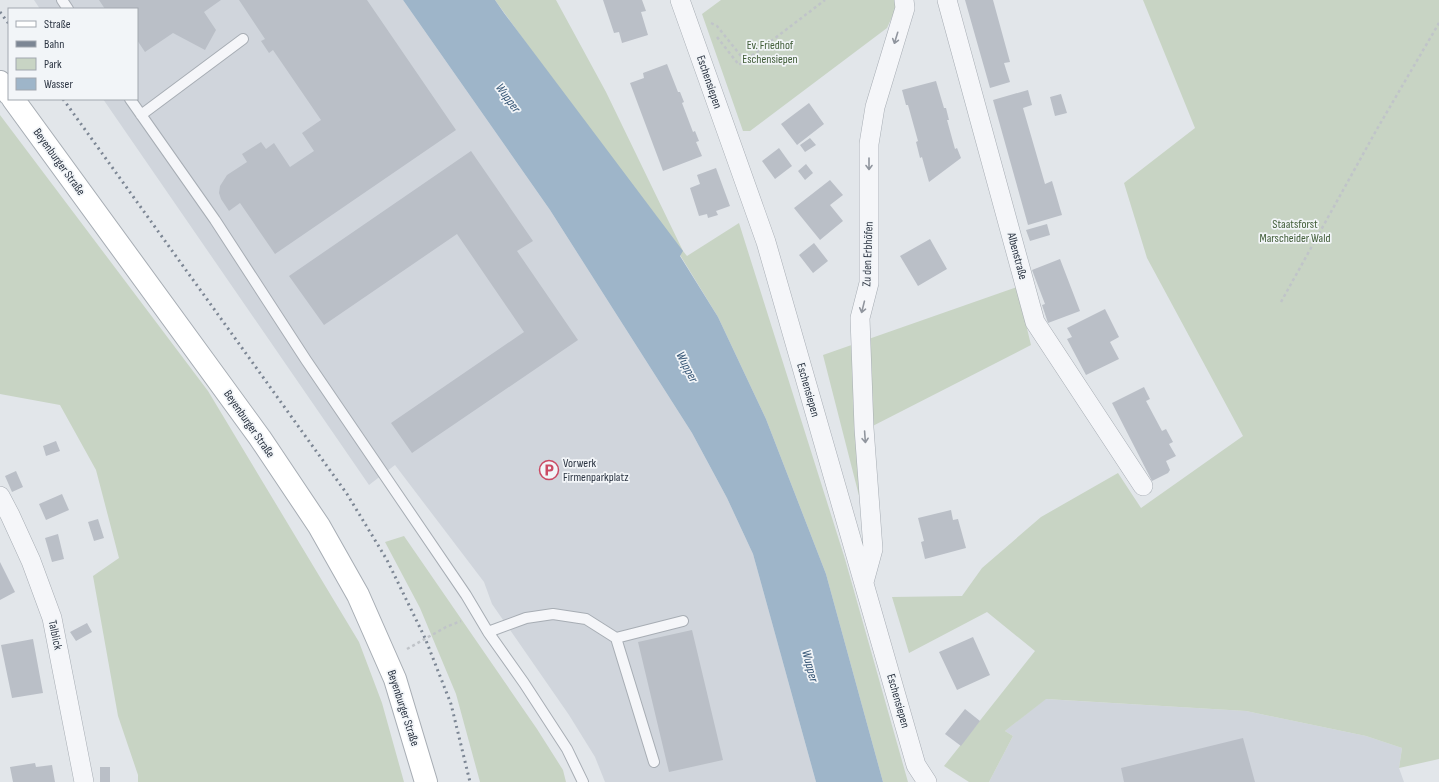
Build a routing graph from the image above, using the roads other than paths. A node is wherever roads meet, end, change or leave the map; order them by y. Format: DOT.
graph roads {
  1 [pos="904,0"];
  2 [pos="947,0"];
  3 [pos="682,6"];
  4 [pos="243,39"];
  5 [pos="0,82"];
  6 [pos="8,93"];
  7 [pos="14,100"];
  8 [pos="131,100"];
  9 [pos="141,115"];
  10 [pos="1142,486"];
  11 [pos="0,496"];
  12 [pos="864,582"];
  13 [pos="683,621"];
  14 [pos="488,632"];
  15 [pos="616,638"];
  16 [pos="654,762"];
  17 [pos="84,782"];
  18 [pos="426,782"];
  19 [pos="583,782"];
  20 [pos="927,782"];
  1 -- 12 [label="street, Zu den Erbhöfen, one-way"];
  2 -- 10 [label="street, Albenstraße"];
  3 -- 12 [label="street, Eschensiepen"];
  4 -- 9 [label="lane"];
  5 -- 6 [label="main road"];
  7 -- 18 [label="main road, Beyenburger Straße"];
  8 -- 9 [label="lane"];
  9 -- 14 [label="lane"];
  11 -- 17 [label="street, Talblick"];
  12 -- 20 [label="street, Eschensiepen"];
  13 -- 15 [label="lane"];
  14 -- 15 [label="lane"];
  14 -- 19 [label="lane"];
  15 -- 16 [label="lane"];
}
